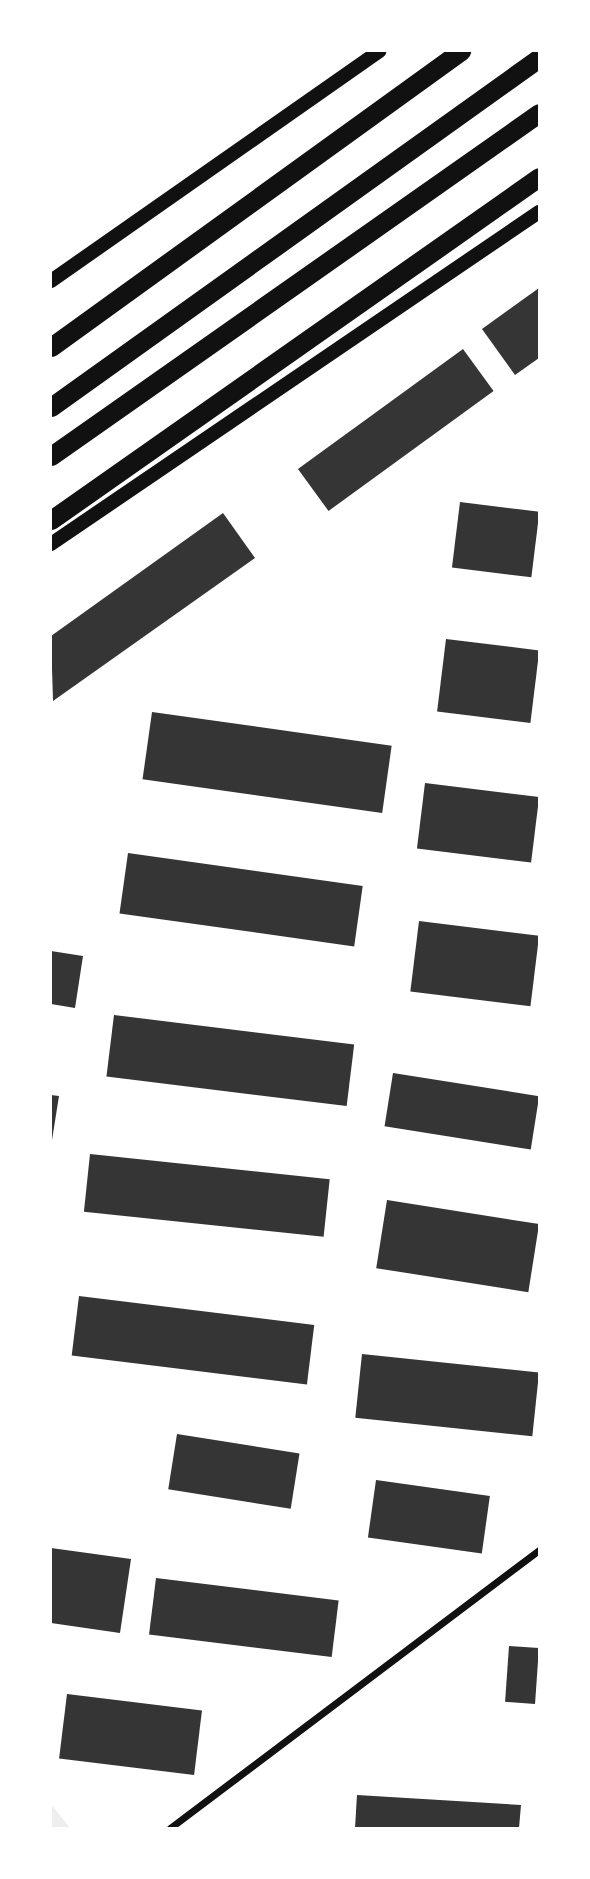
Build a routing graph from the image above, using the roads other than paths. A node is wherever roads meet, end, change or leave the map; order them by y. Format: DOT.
graph roads {
  1 [pos="380,51"];
  2 [pos="461,51"];
  3 [pos="539,58"];
  4 [pos="539,113"];
  5 [pos="539,177"];
  6 [pos="539,212"];
  7 [pos="51,281"];
  8 [pos="51,347"];
  9 [pos="51,407"];
  10 [pos="51,456"];
  11 [pos="51,520"];
  12 [pos="51,544"];
  13 [pos="539,1550"];
  14 [pos="170,1828"];
  1 -- 7 [label="main road"];
  2 -- 8 [label="highway"];
  3 -- 9 [label="highway"];
  4 -- 10 [label="highway"];
  5 -- 11 [label="highway"];
  6 -- 12 [label="main road"];
  13 -- 14 [label="street"];
}
